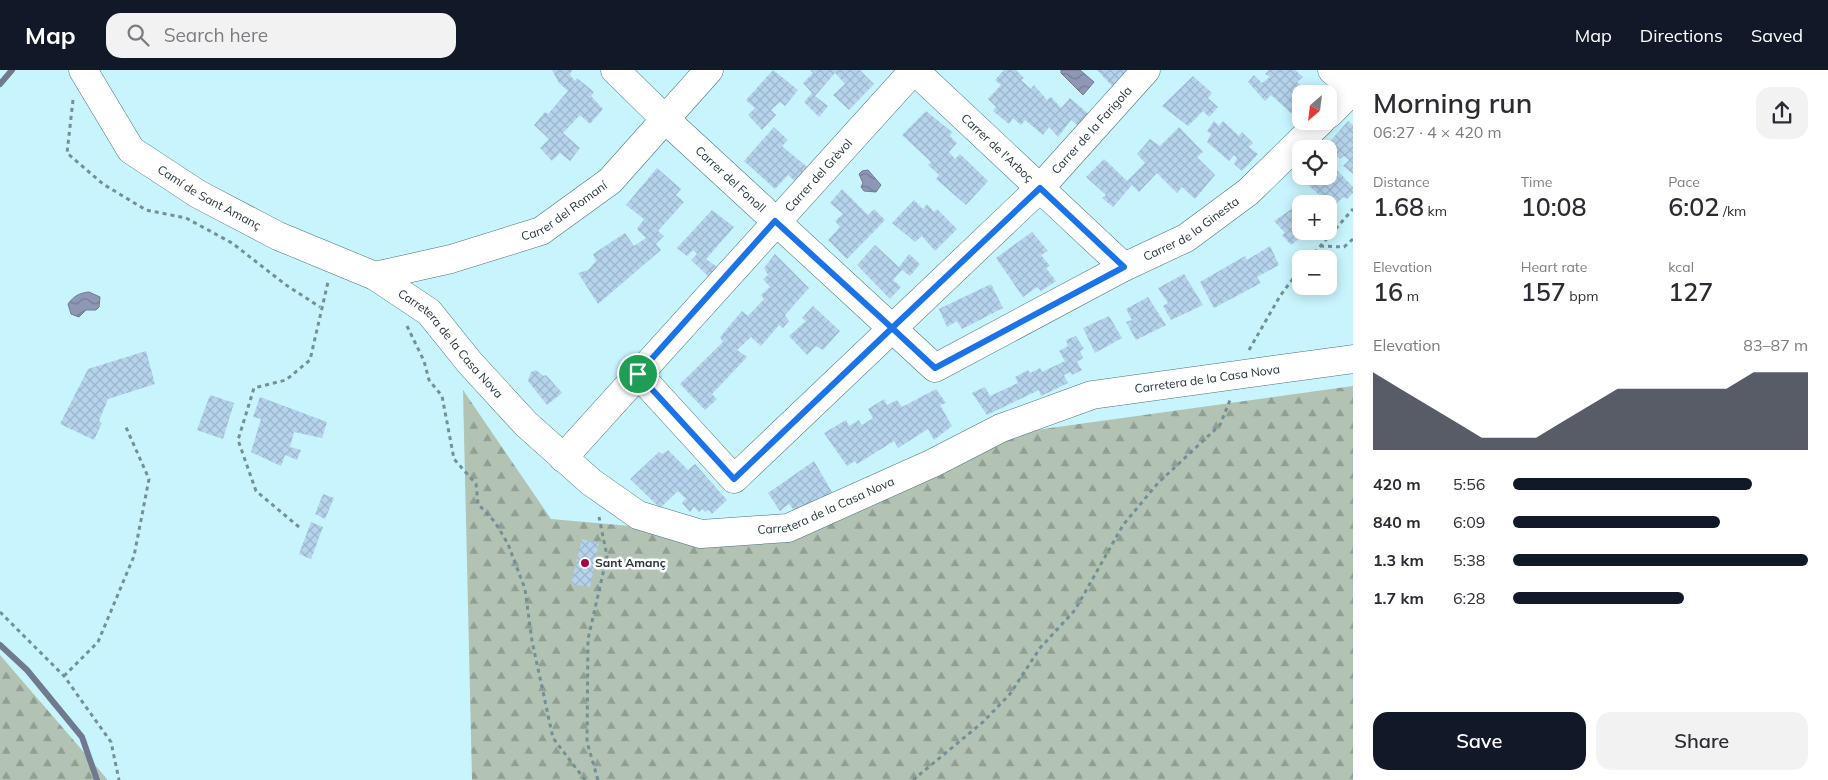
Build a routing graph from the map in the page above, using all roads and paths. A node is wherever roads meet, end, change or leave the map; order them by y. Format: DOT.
graph roads {
  1 [pos="83,70"];
  2 [pos="615,70"];
  3 [pos="709,70"];
  4 [pos="914,70"];
  5 [pos="1146,70"];
  6 [pos="1332,70"];
  7 [pos="1353,89"];
  8 [pos="1338,105"];
  9 [pos="665,119"];
  10 [pos="1312,130"];
  11 [pos="1040,188"];
  12 [pos="1353,209"];
  13 [pos="775,221"];
  14 [pos="1353,239"];
  15 [pos="1319,246"];
  16 [pos="1316,250"];
  17 [pos="334,259"];
  18 [pos="1124,267"];
  19 [pos="375,276"];
  20 [pos="1292,280"];
  21 [pos="404,318"];
  22 [pos="892,328"];
  23 [pos="1353,359"];
  24 [pos="935,368"];
  25 [pos="638,374"];
  26 [pos="1239,375"];
  27 [pos="125,425"];
  28 [pos="563,458"];
  29 [pos="591,482"];
  30 [pos="299,527"];
  31 [pos="0,612"];
  32 [pos="64,676"];
  33 [pos="119,780"];
  34 [pos="586,780"];
  35 [pos="598,780"];
  36 [pos="913,780"];
  1 -- 17 [label="street, Camí de Sant Amanç"];
  2 -- 9 [label="street, Carrer del Fonoll"];
  3 -- 9 [label="street, Carrer del Romaní"];
  4 -- 11 [label="street, Carrer de l'Arboç"];
  4 -- 13 [label="street, Carrer del Grèvol"];
  5 -- 11 [label="street, Carrer de la Farigola"];
  6 -- 7 [label="street"];
  7 -- 8 [label="street"];
  9 -- 13 [label="street, Carrer del Fonoll"];
  9 -- 19 [label="street, Carrer del Romaní"];
  10 -- 18 [label="street, Carrer de la Ginesta"];
  11 -- 18 [label="street, Carrer de l'Arboç"];
  11 -- 22 [label="street, Carrer de la Farigola"];
  12 -- 15 [label="path"];
  13 -- 22 [label="street, Carrer del Fonoll"];
  13 -- 25 [label="street, Carrer del Grèvol"];
  14 -- 15 [label="path"];
  15 -- 16 [label="path"];
  17 -- 19 [label="street, Camí de Sant Amanç"];
  17 -- 30 [label="path"];
  18 -- 24 [label="street, Carrer de la Ginesta"];
  19 -- 28 [label="street, Carretera de la Casa Nova"];
  20 -- 26 [label="path"];
  21 -- 34 [label="path"];
  22 -- 24 [label="street, Carrer del Fonoll"];
  22 -- 25 [label="street, Carrer de la Farigola"];
  23 -- 26 [label="street, Carretera de la Casa Nova"];
  25 -- 28 [label="street, Carrer del Grèvol"];
  26 -- 29 [label="street, Carretera de la Casa Nova"];
  26 -- 36 [label="path"];
  27 -- 32 [label="path"];
  28 -- 29 [label="street, Carretera de la Casa Nova"];
  29 -- 35 [label="path"];
  31 -- 32 [label="path"];
  32 -- 33 [label="path"];
}
